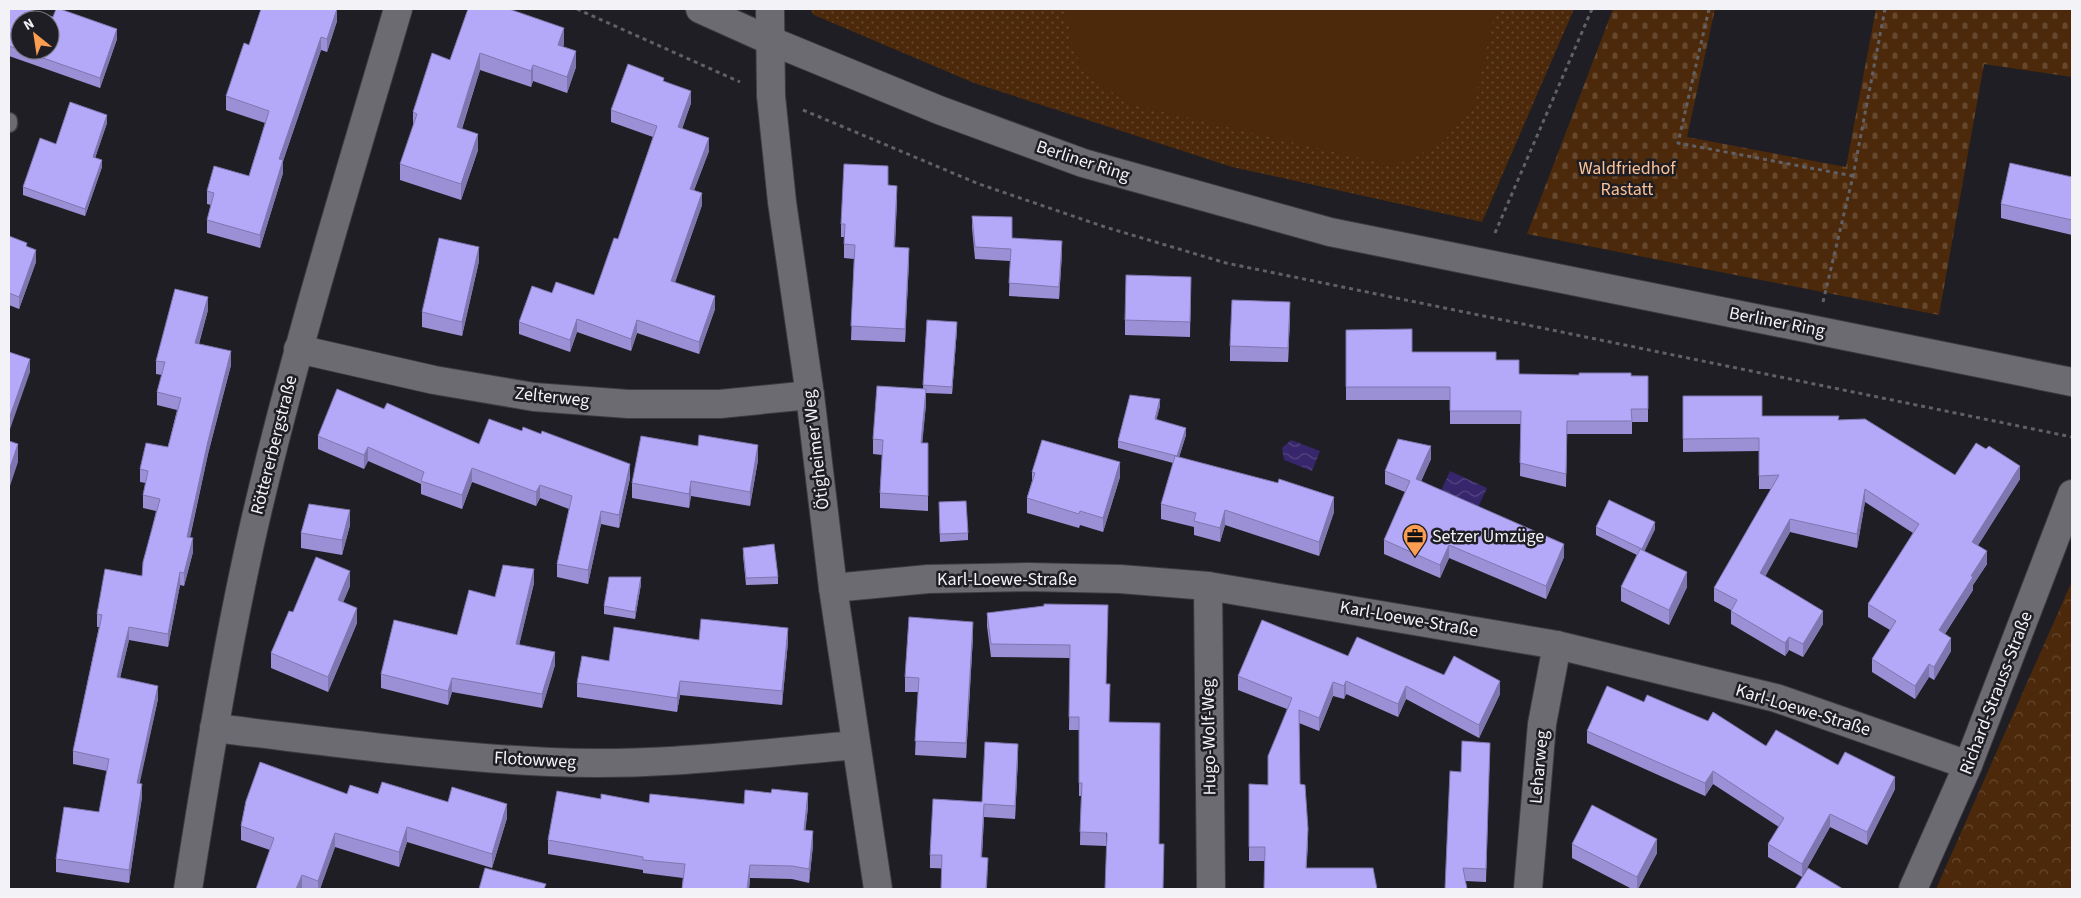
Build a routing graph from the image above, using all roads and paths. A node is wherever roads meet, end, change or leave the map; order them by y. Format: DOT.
graph roads {
  1 [pos="398,9"];
  2 [pos="700,9"];
  3 [pos="770,9"];
  4 [pos="1592,9"];
  5 [pos="1710,9"];
  6 [pos="1885,9"];
  7 [pos="769,40"];
  8 [pos="1854,176"];
  9 [pos="1482,264"];
  10 [pos="1816,329"];
  11 [pos="298,349"];
  12 [pos="2072,382"];
  13 [pos="810,395"];
  14 [pos="2072,494"];
  15 [pos="1208,586"];
  16 [pos="833,588"];
  17 [pos="1557,645"];
  18 [pos="214,728"];
  19 [pos="856,745"];
  20 [pos="1968,765"];
  21 [pos="188,889"];
  22 [pos="878,889"];
  23 [pos="1211,889"];
  24 [pos="1528,889"];
  25 [pos="1913,889"];
  1 -- 11 [label="street, Röttererbergstraße"];
  2 -- 7 [label="street, Berliner Ring"];
  3 -- 7 [label="street, Ötigheimer Weg"];
  4 -- 9 [label="path"];
  5 -- 8 [label="path"];
  6 -- 8 [label="path"];
  7 -- 9 [label="street, Berliner Ring"];
  7 -- 13 [label="street, Ötigheimer Weg"];
  8 -- 10 [label="path"];
  9 -- 10 [label="street, Berliner Ring"];
  10 -- 12 [label="street, Berliner Ring"];
  11 -- 13 [label="street, Zelterweg"];
  11 -- 18 [label="street, Röttererbergstraße"];
  13 -- 16 [label="street, Ötigheimer Weg"];
  14 -- 20 [label="street, Richard-Strauss-Straße"];
  15 -- 16 [label="street, Karl-Loewe-Straße"];
  15 -- 17 [label="street, Karl-Loewe-Straße"];
  15 -- 23 [label="street, Hugo-Wolf-Weg"];
  16 -- 19 [label="street, Ötigheimer Weg"];
  17 -- 20 [label="street, Karl-Loewe-Straße"];
  17 -- 24 [label="street, Leharweg"];
  18 -- 19 [label="street, Flotowweg"];
  18 -- 21 [label="street, Röttererbergstraße"];
  19 -- 22 [label="street, Ötigheimer Weg"];
  20 -- 25 [label="street, Richard-Strauss-Straße"];
}
